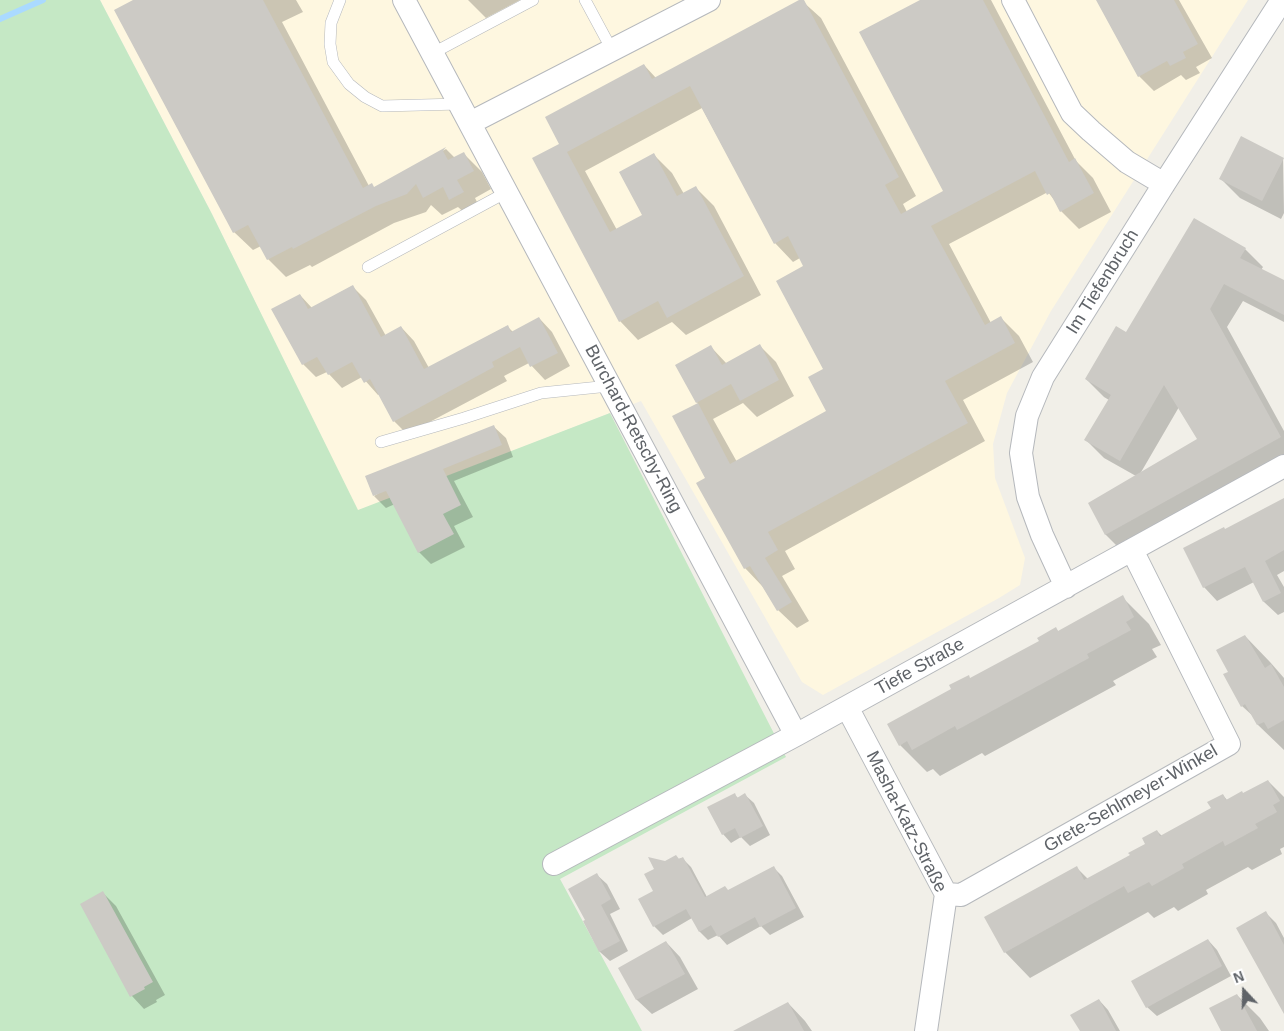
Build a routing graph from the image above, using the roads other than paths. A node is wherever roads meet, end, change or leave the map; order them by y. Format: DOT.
graph roads {
  1 [pos="340,0"];
  2 [pos="404,0"];
  3 [pos="533,0"];
  4 [pos="585,0"];
  5 [pos="708,0"];
  6 [pos="1013,0"];
  7 [pos="1282,0"];
  8 [pos="612,50"];
  9 [pos="433,52"];
  10 [pos="465,114"];
  11 [pos="1164,184"];
  12 [pos="507,192"];
  13 [pos="368,267"];
  14 [pos="610,386"];
  15 [pos="380,442"];
  16 [pos="1284,466"];
  17 [pos="1132,550"];
  18 [pos="1066,586"];
  19 [pos="847,707"];
  20 [pos="796,735"];
  21 [pos="554,864"];
  22 [pos="946,894"];
  23 [pos="926,1031"];
  1 -- 10 [label="lane"];
  2 -- 9 [label="street, Burchard-Retschy-Ring"];
  3 -- 9 [label="lane"];
  4 -- 8 [label="lane"];
  5 -- 8 [label="street"];
  6 -- 11 [label="street"];
  7 -- 11 [label="street, Im Tiefenbruch"];
  8 -- 10 [label="street"];
  9 -- 10 [label="street, Burchard-Retschy-Ring"];
  10 -- 12 [label="street, Burchard-Retschy-Ring"];
  11 -- 18 [label="street, Im Tiefenbruch"];
  12 -- 13 [label="lane"];
  12 -- 14 [label="street, Burchard-Retschy-Ring"];
  14 -- 15 [label="lane"];
  14 -- 20 [label="street, Burchard-Retschy-Ring"];
  16 -- 17 [label="street, Tiefe Straße"];
  17 -- 18 [label="street, Tiefe Straße"];
  17 -- 22 [label="street, Grete-Sehlmeyer-Winkel"];
  18 -- 19 [label="street, Tiefe Straße"];
  19 -- 20 [label="street, Tiefe Straße"];
  19 -- 22 [label="street, Masha-Katz-Straße"];
  20 -- 21 [label="street, Tiefe Straße"];
  22 -- 23 [label="street, Masha-Katz-Straße"];
}
